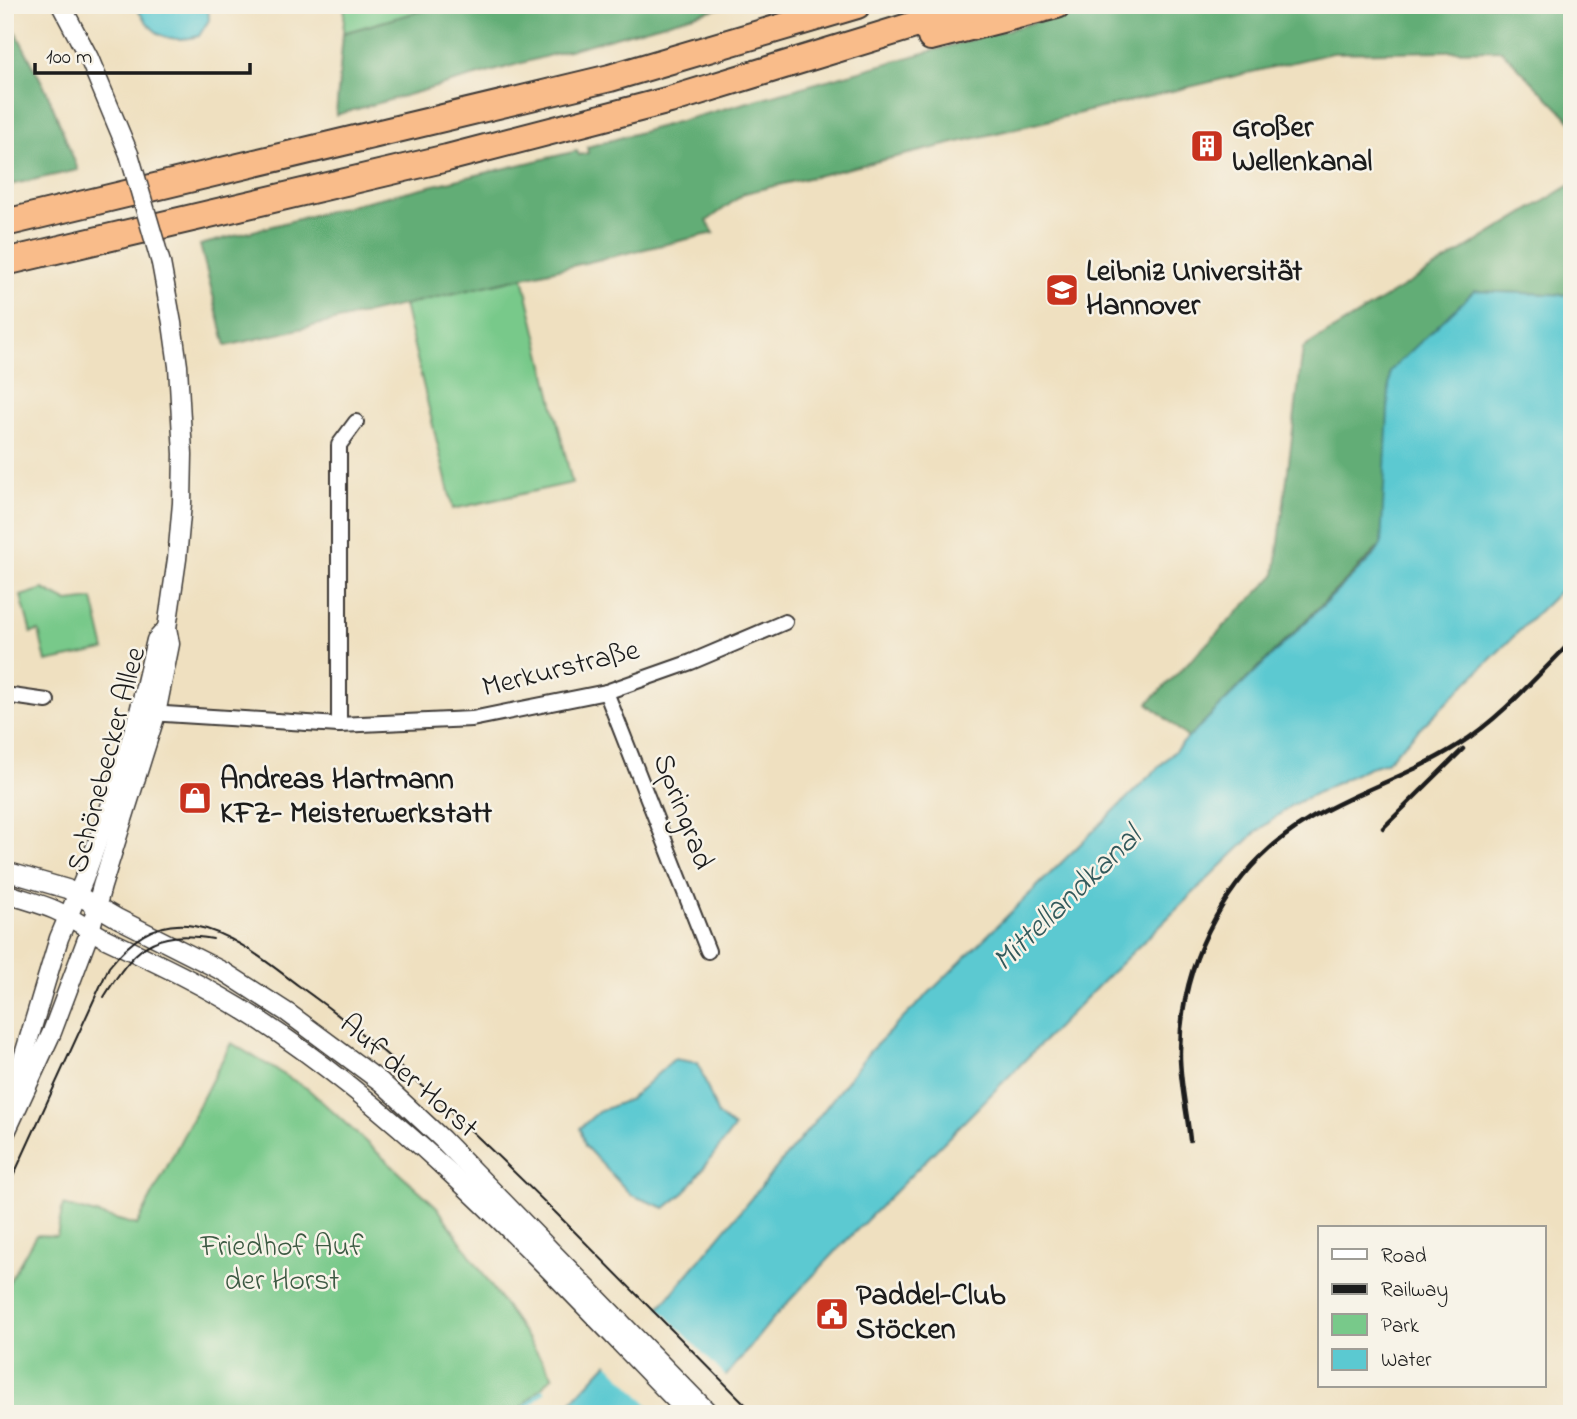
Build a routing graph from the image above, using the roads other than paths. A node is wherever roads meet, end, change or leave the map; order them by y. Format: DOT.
graph roads {
  1 [pos="61,5"];
  2 [pos="836,5"];
  3 [pos="857,5"];
  4 [pos="980,5"];
  5 [pos="1058,5"];
  6 [pos="771,32"];
  7 [pos="809,59"];
  8 [pos="5,223"];
  9 [pos="5,262"];
  10 [pos="356,422"];
  11 [pos="785,622"];
  12 [pos="606,692"];
  13 [pos="5,695"];
  14 [pos="47,701"];
  15 [pos="148,713"];
  16 [pos="339,725"];
  17 [pos="5,871"];
  18 [pos="5,893"];
  19 [pos="77,895"];
  20 [pos="97,907"];
  21 [pos="67,917"];
  22 [pos="90,930"];
  23 [pos="708,951"];
  24 [pos="5,1118"];
  25 [pos="5,1134"];
  26 [pos="612,1324"];
  27 [pos="690,1414"];
  28 [pos="710,1414"];
  1 -- 15 [label="street, Schönebecker Allee, bridge"];
  2 -- 6 [label="highway"];
  3 -- 6 [label="highway"];
  4 -- 7 [label="highway"];
  5 -- 7 [label="highway"];
  6 -- 8 [label="highway"];
  7 -- 9 [label="highway"];
  10 -- 16 [label="street"];
  11 -- 12 [label="street, Merkurstraße"];
  12 -- 16 [label="street, Merkurstraße"];
  12 -- 23 [label="street, Springrad"];
  13 -- 14 [label="street"];
  15 -- 16 [label="street, Merkurstraße"];
  15 -- 19 [label="street, Schönebecker Allee"];
  15 -- 20 [label="street, Schönebecker Allee"];
  17 -- 19 [label="street, Auf der Horst"];
  18 -- 21 [label="street, Auf der Horst"];
  19 -- 20 [label="street, Auf der Horst"];
  19 -- 21 [label="street, Schönebecker Allee"];
  20 -- 22 [label="street, Schönebecker Allee"];
  20 -- 26 [label="street, Auf der Horst"];
  21 -- 22 [label="street, Auf der Horst"];
  21 -- 24 [label="street, Schönebecker Allee"];
  22 -- 25 [label="street, Schönebecker Allee"];
  22 -- 26 [label="street, Auf der Horst"];
  26 -- 27 [label="street, Auf der Horst"];
  26 -- 28 [label="street, Auf der Horst"];
}
